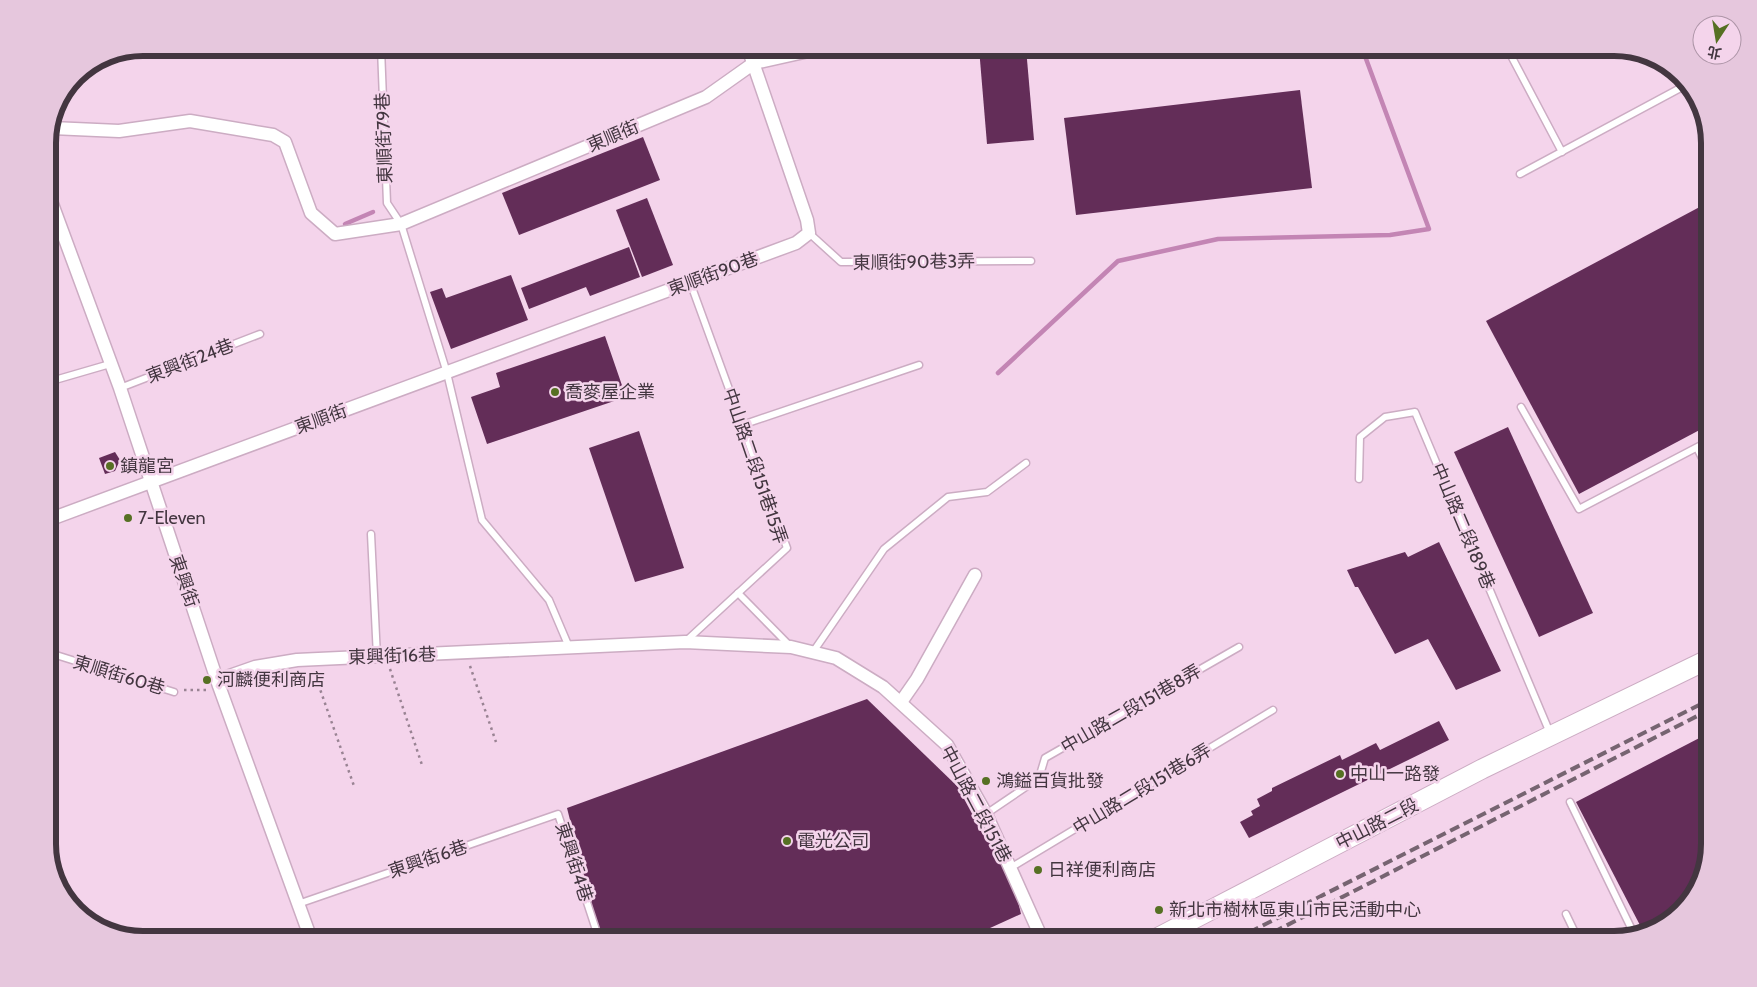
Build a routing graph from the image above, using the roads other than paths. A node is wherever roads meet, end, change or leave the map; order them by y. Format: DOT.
graph roads {
  1 [pos="382,56"];
  2 [pos="751,56"];
  3 [pos="786,56"];
  4 [pos="1511,56"];
  5 [pos="754,63"];
  6 [pos="1681,88"];
  7 [pos="58,128"];
  8 [pos="1562,152"];
  9 [pos="1520,174"];
  10 [pos="56,215"];
  11 [pos="401,224"];
  12 [pos="809,233"];
  13 [pos="1031,261"];
  14 [pos="690,282"];
  15 [pos="260,334"];
  16 [pos="110,364"];
  17 [pos="919,365"];
  18 [pos="447,373"];
  19 [pos="56,380"];
  20 [pos="120,388"];
  21 [pos="1521,407"];
  22 [pos="742,425"];
  23 [pos="1701,446"];
  24 [pos="1697,448"];
  25 [pos="1701,456"];
  26 [pos="1026,463"];
  27 [pos="1359,479"];
  28 [pos="150,482"];
  29 [pos="56,517"];
  30 [pos="371,534"];
  31 [pos="975,576"];
  32 [pos="738,593"];
  33 [pos="685,642"];
  34 [pos="791,646"];
  35 [pos="1239,647"];
  36 [pos="569,648"];
  37 [pos="813,652"];
  38 [pos="56,655"];
  39 [pos="381,657"];
  40 [pos="1701,663"];
  41 [pos="218,683"];
  42 [pos="174,692"];
  43 [pos="901,702"];
  44 [pos="1274,710"];
  45 [pos="1552,736"];
  46 [pos="1570,802"];
  47 [pos="558,814"];
  48 [pos="986,814"];
  49 [pos="1010,868"];
  50 [pos="298,904"];
  51 [pos="1566,914"];
  52 [pos="1631,929"];
  53 [pos="308,931"];
  54 [pos="596,931"];
  55 [pos="1038,931"];
  56 [pos="1172,931"];
  57 [pos="1574,931"];
  1 -- 11 [label="lane, 東順街79巷"];
  2 -- 5 [label="street"];
  3 -- 5 [label="street, 東順街"];
  4 -- 8 [label="lane"];
  5 -- 11 [label="street, 東順街"];
  5 -- 12 [label="street"];
  6 -- 8 [label="lane"];
  7 -- 11 [label="street, 東順街"];
  8 -- 9 [label="lane"];
  10 -- 16 [label="street, 東興街"];
  11 -- 18 [label="lane"];
  12 -- 13 [label="lane, 東順街90巷3弄"];
  12 -- 14 [label="street, 東順街90巷"];
  14 -- 18 [label="street, 東順街90巷"];
  14 -- 22 [label="lane, 中山路二段151巷15弄"];
  15 -- 20 [label="lane, 東興街24巷"];
  16 -- 19 [label="lane"];
  16 -- 20 [label="street, 東興街"];
  17 -- 22 [label="lane"];
  18 -- 28 [label="street, 東順街"];
  18 -- 36 [label="lane"];
  20 -- 28 [label="street, 東興街"];
  21 -- 24 [label="lane"];
  22 -- 32 [label="lane, 中山路二段151巷15弄"];
  23 -- 24 [label="lane"];
  24 -- 25 [label="lane"];
  26 -- 37 [label="lane"];
  27 -- 45 [label="lane, 中山路二段189巷"];
  28 -- 29 [label="street, 東順街"];
  28 -- 41 [label="street, 東興街"];
  30 -- 39 [label="lane"];
  31 -- 43 [label="street"];
  32 -- 33 [label="lane, 中山路二段151巷15弄"];
  32 -- 34 [label="lane"];
  33 -- 34 [label="street, 中山路二段151巷"];
  33 -- 36 [label="street, 東興街16巷"];
  34 -- 37 [label="street, 中山路二段151巷"];
  35 -- 48 [label="lane, 中山路二段151巷8弄"];
  36 -- 39 [label="street, 東興街16巷"];
  37 -- 43 [label="street, 中山路二段151巷"];
  38 -- 42 [label="lane, 東順街60巷"];
  39 -- 41 [label="street, 東興街16巷"];
  40 -- 45 [label="main road, 中山路二段"];
  41 -- 50 [label="street, 東興街"];
  43 -- 48 [label="street, 中山路二段151巷"];
  44 -- 49 [label="lane, 中山路二段151巷6弄"];
  45 -- 56 [label="main road, 中山路二段"];
  46 -- 52 [label="lane"];
  47 -- 50 [label="lane, 東興街6巷"];
  47 -- 54 [label="lane, 東興街4巷"];
  48 -- 49 [label="street, 中山路二段151巷"];
  49 -- 55 [label="street, 中山路二段151巷"];
  50 -- 53 [label="street, 東興街"];
  51 -- 57 [label="lane"];
}
